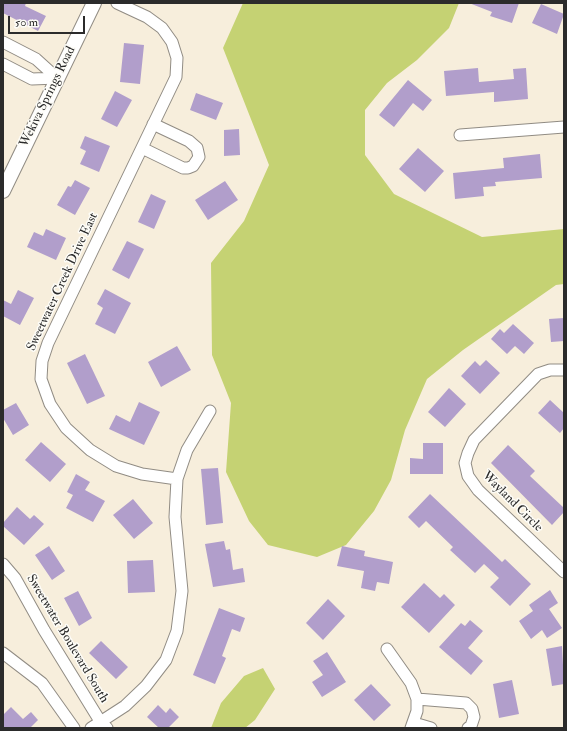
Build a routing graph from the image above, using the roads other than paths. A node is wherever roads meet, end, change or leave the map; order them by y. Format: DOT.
graph roads {
  1 [pos="94,3"];
  2 [pos="117,3"];
  3 [pos="3,42"];
  4 [pos="3,64"];
  5 [pos="57,78"];
  6 [pos="153,124"];
  7 [pos="564,127"];
  8 [pos="460,135"];
  9 [pos="142,148"];
  10 [pos="3,191"];
  11 [pos="564,370"];
  12 [pos="210,411"];
  13 [pos="177,479"];
  14 [pos="3,564"];
  15 [pos="564,572"];
  16 [pos="387,649"];
  17 [pos="3,653"];
  18 [pos="417,699"];
  19 [pos="104,724"];
  20 [pos="412,726"];
  21 [pos="74,728"];
  22 [pos="91,728"];
  23 [pos="431,728"];
  24 [pos="468,728"];
  1 -- 5 [label="main road, Wekiva Springs Road"];
  2 -- 6 [label="street, Sweetwater Creek Drive East"];
  3 -- 5 [label="street"];
  4 -- 5 [label="street"];
  5 -- 10 [label="main road, Wekiva Springs Road"];
  6 -- 9 [label="street, Sweetwater Creek Drive East"];
  6 -- 9 [label="street"];
  7 -- 8 [label="street"];
  9 -- 13 [label="street, Sweetwater Creek Drive East"];
  11 -- 15 [label="street, Wayland Circle"];
  12 -- 13 [label="street"];
  13 -- 19 [label="street"];
  14 -- 19 [label="street, Sweetwater Boulevard South"];
  16 -- 18 [label="street"];
  17 -- 21 [label="street"];
  18 -- 20 [label="street"];
  18 -- 24 [label="street"];
  19 -- 22 [label="street"];
  20 -- 23 [label="street"];
}
